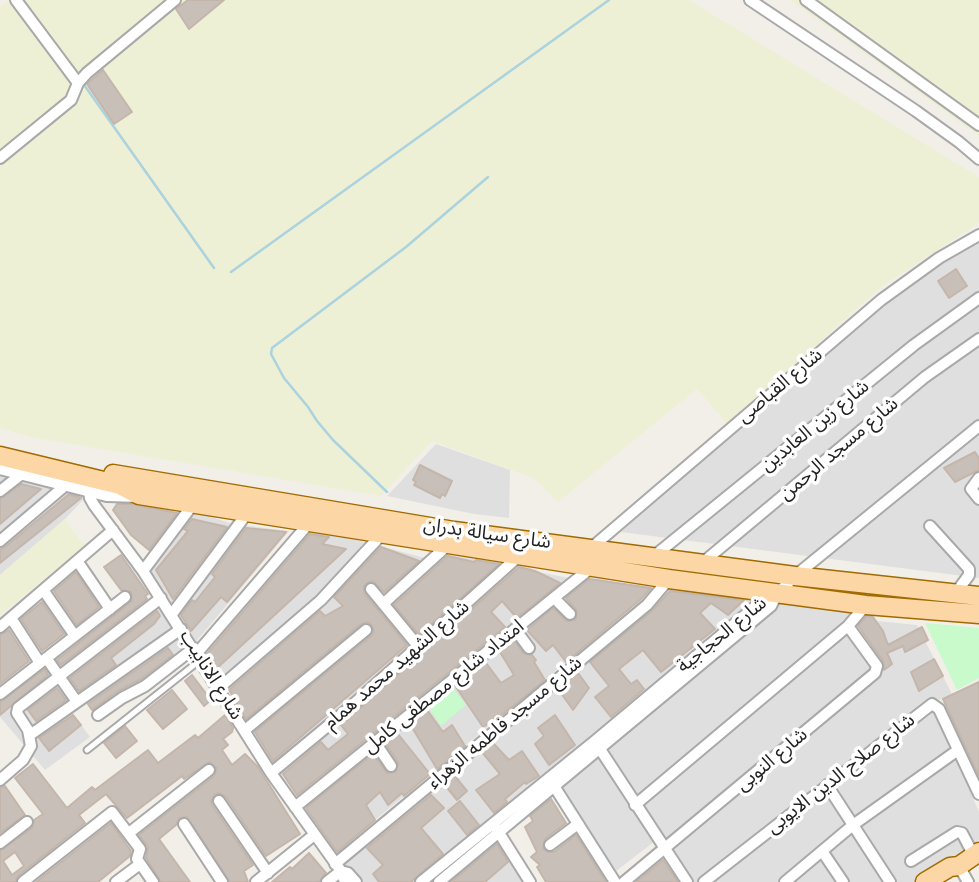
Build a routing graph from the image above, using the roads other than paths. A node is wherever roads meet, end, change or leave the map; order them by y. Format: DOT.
graph roads {
  1 [pos="16,0"];
  2 [pos="175,0"];
  3 [pos="750,0"];
  4 [pos="806,0"];
  5 [pos="78,83"];
  6 [pos="979,125"];
  7 [pos="0,158"];
  8 [pos="979,159"];
  9 [pos="979,235"];
  10 [pos="979,298"];
  11 [pos="979,339"];
  12 [pos="979,426"];
  13 [pos="0,446"];
  14 [pos="0,457"];
  15 [pos="0,467"];
  16 [pos="23,473"];
  17 [pos="979,478"];
  18 [pos="88,484"];
  19 [pos="67,485"];
  20 [pos="0,491"];
  21 [pos="979,499"];
  22 [pos="194,503"];
  23 [pos="282,510"];
  24 [pos="248,512"];
  25 [pos="310,522"];
  26 [pos="930,526"];
  27 [pos="113,530"];
  28 [pos="383,533"];
  29 [pos="0,541"];
  30 [pos="449,544"];
  31 [pos="520,555"];
  32 [pos="653,557"];
  33 [pos="592,558"];
  34 [pos="78,562"];
  35 [pos="701,564"];
  36 [pos="143,571"];
  37 [pos="795,576"];
  38 [pos="669,579"];
  39 [pos="371,589"];
  40 [pos="44,591"];
  41 [pos="778,594"];
  42 [pos="955,594"];
  43 [pos="979,596"];
  44 [pos="125,597"];
  45 [pos="161,598"];
  46 [pos="554,598"];
  47 [pos="383,604"];
  48 [pos="866,605"];
  49 [pos="110,609"];
  50 [pos="172,614"];
  51 [pos="570,614"];
  52 [pos="979,614"];
  53 [pos="11,618"];
  54 [pos="848,626"];
  55 [pos="0,627"];
  56 [pos="181,629"];
  57 [pos="515,629"];
  58 [pos="366,630"];
  59 [pos="75,636"];
  60 [pos="418,646"];
  61 [pos="529,648"];
  62 [pos="197,654"];
  63 [pos="43,661"];
  64 [pos="60,677"];
  65 [pos="219,688"];
  66 [pos="2,689"];
  67 [pos="77,702"];
  68 [pos="98,715"];
  69 [pos="245,730"];
  70 [pos="30,735"];
  71 [pos="374,742"];
  72 [pos="597,744"];
  73 [pos="87,750"];
  74 [pos="958,750"];
  75 [pos="390,766"];
  76 [pos="209,770"];
  77 [pos="271,773"];
  78 [pos="0,780"];
  79 [pos="827,785"];
  80 [pos="554,786"];
  81 [pos="979,794"];
  82 [pos="219,801"];
  83 [pos="635,805"];
  84 [pos="295,807"];
  85 [pos="27,822"];
  86 [pos="184,824"];
  87 [pos="578,824"];
  88 [pos="853,825"];
  89 [pos="496,828"];
  90 [pos="129,833"];
  91 [pos="314,835"];
  92 [pos="0,843"];
  93 [pos="550,845"];
  94 [pos="664,850"];
  95 [pos="822,851"];
  96 [pos="977,854"];
  97 [pos="911,861"];
  98 [pos="139,864"];
  99 [pos="340,872"];
  100 [pos="268,873"];
  101 [pos="964,874"];
  102 [pos="23,882"];
  103 [pos="117,882"];
  104 [pos="153,882"];
  105 [pos="222,882"];
  106 [pos="256,882"];
  107 [pos="327,882"];
  108 [pos="356,882"];
  109 [pos="421,882"];
  110 [pos="439,882"];
  111 [pos="530,882"];
  112 [pos="615,882"];
  113 [pos="624,882"];
  114 [pos="687,882"];
  115 [pos="704,882"];
  116 [pos="785,882"];
  117 [pos="843,882"];
  118 [pos="890,882"];
  119 [pos="925,882"];
  120 [pos="948,882"];
  1 -- 5 [label="street"];
  2 -- 5 [label="street"];
  3 -- 8 [label="street"];
  4 -- 6 [label="street"];
  5 -- 7 [label="street"];
  9 -- 33 [label="street, شارع القباصى"];
  10 -- 32 [label="street, شارع زين العابدين"];
  11 -- 35 [label="street, شارع مسجد الرحمن"];
  12 -- 37 [label="street, شارع الحجاجية"];
  13 -- 23 [label="main road, شارع سيالة بدران"];
  14 -- 18 [label="main road, شارع سيالة بدران"];
  15 -- 16 [label="street, شارع سيالة بدران"];
  16 -- 19 [label="street, شارع سيالة بدران"];
  16 -- 20 [label="street"];
  17 -- 21 [label="street"];
  18 -- 19 [label="street, شارع سيالة بدران"];
  18 -- 22 [label="main road, شارع سيالة بدران"];
  18 -- 27 [label="street, شارع الانابيب"];
  19 -- 29 [label="street"];
  22 -- 24 [label="main road, شارع سيالة بدران"];
  22 -- 36 [label="street"];
  23 -- 24 [label="main road, شارع سيالة بدران"];
  23 -- 25 [label="main road, شارع سيالة بدران"];
  23 -- 33 [label="main road, شارع سيالة بدران"];
  24 -- 50 [label="street"];
  25 -- 28 [label="main road, شارع سيالة بدران"];
  25 -- 62 [label="street"];
  26 -- 42 [label="street"];
  27 -- 34 [label="street"];
  27 -- 36 [label="street, شارع الانابيب"];
  28 -- 30 [label="main road, شارع سيالة بدران"];
  28 -- 65 [label="street"];
  30 -- 31 [label="main road, شارع سيالة بدران"];
  30 -- 47 [label="street"];
  31 -- 33 [label="main road, شارع سيالة بدران"];
  31 -- 60 [label="street, شارع الشهيد محمد همام"];
  32 -- 33 [label="main road, شارع سيالة بدران"];
  32 -- 35 [label="main road, شارع سيالة بدران"];
  33 -- 38 [label="main road, شارع سيالة بدران"];
  33 -- 46 [label="street, امتداد شارع مصطفى كامل"];
  34 -- 40 [label="street"];
  34 -- 49 [label="street"];
  35 -- 37 [label="main road, شارع سيالة بدران"];
  36 -- 45 [label="street, شارع الانابيب"];
  37 -- 41 [label="street, شارع الحجاجية"];
  37 -- 42 [label="main road, شارع سيالة بدران"];
  38 -- 41 [label="main road, شارع سيالة بدران"];
  38 -- 99 [label="street, شارع مسجد فاطمه الزهراء"];
  39 -- 47 [label="street"];
  40 -- 53 [label="street"];
  40 -- 59 [label="street"];
  41 -- 48 [label="main road, شارع سيالة بدران"];
  41 -- 72 [label="street, شارع الحجاجية"];
  42 -- 43 [label="main road, شارع سيالة بدران"];
  44 -- 49 [label="street"];
  45 -- 50 [label="street, شارع الانابيب"];
  45 -- 64 [label="street"];
  46 -- 51 [label="street"];
  46 -- 57 [label="street, امتداد شارع مصطفى كامل"];
  47 -- 60 [label="street"];
  48 -- 52 [label="main road, شارع سيالة بدران"];
  48 -- 54 [label="street"];
  49 -- 59 [label="street"];
  50 -- 56 [label="street, شارع الانابيب"];
  53 -- 55 [label="street"];
  53 -- 63 [label="street"];
  54 -- 83 [label="street"];
  54 -- 94 [label="street, شارع النوبى"];
  56 -- 62 [label="street, شارع الانابيب"];
  56 -- 67 [label="street"];
  57 -- 61 [label="street"];
  57 -- 71 [label="street, امتداد شارع مصطفى كامل"];
  58 -- 69 [label="street"];
  59 -- 63 [label="street"];
  60 -- 77 [label="street, شارع الشهيد محمد همام"];
  62 -- 65 [label="street, شارع الانابيب"];
  62 -- 68 [label="street"];
  62 -- 73 [label="lane"];
  63 -- 64 [label="street"];
  63 -- 66 [label="street"];
  64 -- 67 [label="street"];
  64 -- 70 [label="street"];
  65 -- 69 [label="street, شارع الانابيب"];
  67 -- 70 [label="street"];
  69 -- 77 [label="street, شارع الانابيب"];
  70 -- 78 [label="street"];
  71 -- 75 [label="street"];
  71 -- 84 [label="street, امتداد شارع مصطفى كامل"];
  72 -- 80 [label="street, شارع الحجاجية"];
  72 -- 83 [label="street"];
  72 -- 89 [label="street, شارع الحجاجية"];
  74 -- 79 [label="street, شارع صلاح الدين الايوبى"];
  74 -- 81 [label="street, شارع صلاح الدين الايوبى"];
  74 -- 88 [label="street"];
  76 -- 90 [label="street"];
  77 -- 84 [label="street, شارع الانابيب"];
  79 -- 88 [label="street"];
  79 -- 115 [label="street, شارع صلاح الدين الايوبى"];
  80 -- 87 [label="street"];
  80 -- 89 [label="street, شارع الحجاجية"];
  82 -- 100 [label="street"];
  83 -- 94 [label="street"];
  84 -- 91 [label="street, شارع الانابيب"];
  85 -- 92 [label="street"];
  86 -- 105 [label="street"];
  87 -- 93 [label="street"];
  87 -- 112 [label="street"];
  88 -- 95 [label="street"];
  88 -- 118 [label="street"];
  89 -- 109 [label="street, شارع الحجاجية"];
  89 -- 110 [label="street, شارع الحجاجية"];
  89 -- 111 [label="street"];
  90 -- 98 [label="street"];
  90 -- 102 [label="street"];
  91 -- 99 [label="street, شارع الانابيب"];
  91 -- 100 [label="street"];
  94 -- 113 [label="street, شارع النوبى"];
  94 -- 114 [label="street"];
  95 -- 116 [label="street"];
  95 -- 117 [label="street"];
  96 -- 97 [label="street"];
  96 -- 101 [label="main road"];
  98 -- 103 [label="street"];
  98 -- 104 [label="street"];
  99 -- 107 [label="street, شارع مسجد فاطمه الزهراء"];
  99 -- 108 [label="street, شارع الانابيب"];
  100 -- 106 [label="street"];
  101 -- 119 [label="main road"];
  101 -- 120 [label="main road"];
}
